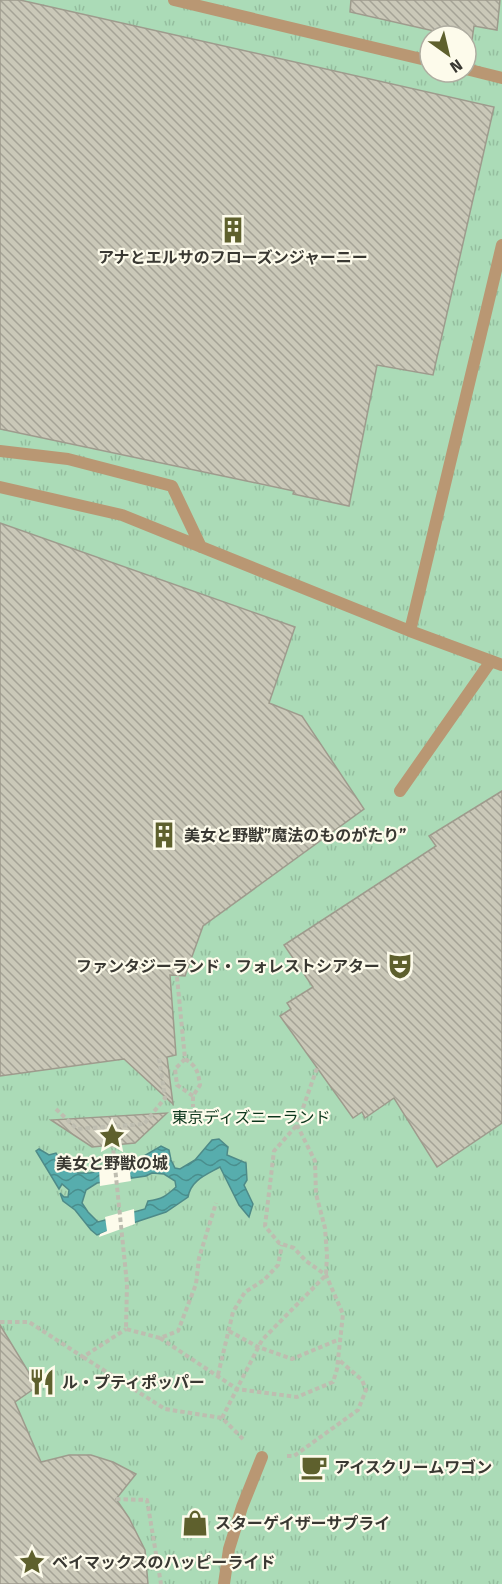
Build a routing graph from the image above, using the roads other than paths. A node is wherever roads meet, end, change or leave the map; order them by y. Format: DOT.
graph roads {
  1 [pos="174,0"];
  2 [pos="418,58"];
  3 [pos="478,72"];
  4 [pos="502,78"];
  5 [pos="502,245"];
  6 [pos="0,451"];
  7 [pos="0,487"];
  8 [pos="201,547"];
  9 [pos="410,632"];
  10 [pos="496,663"];
  11 [pos="400,791"];
  12 [pos="262,1457"];
  13 [pos="224,1584"];
  1 -- 2 [label="street"];
  3 -- 4 [label="street"];
  5 -- 9 [label="street"];
  6 -- 8 [label="street"];
  7 -- 8 [label="street"];
  8 -- 9 [label="street"];
  9 -- 10 [label="street"];
  10 -- 11 [label="street"];
  12 -- 13 [label="street"];
}
